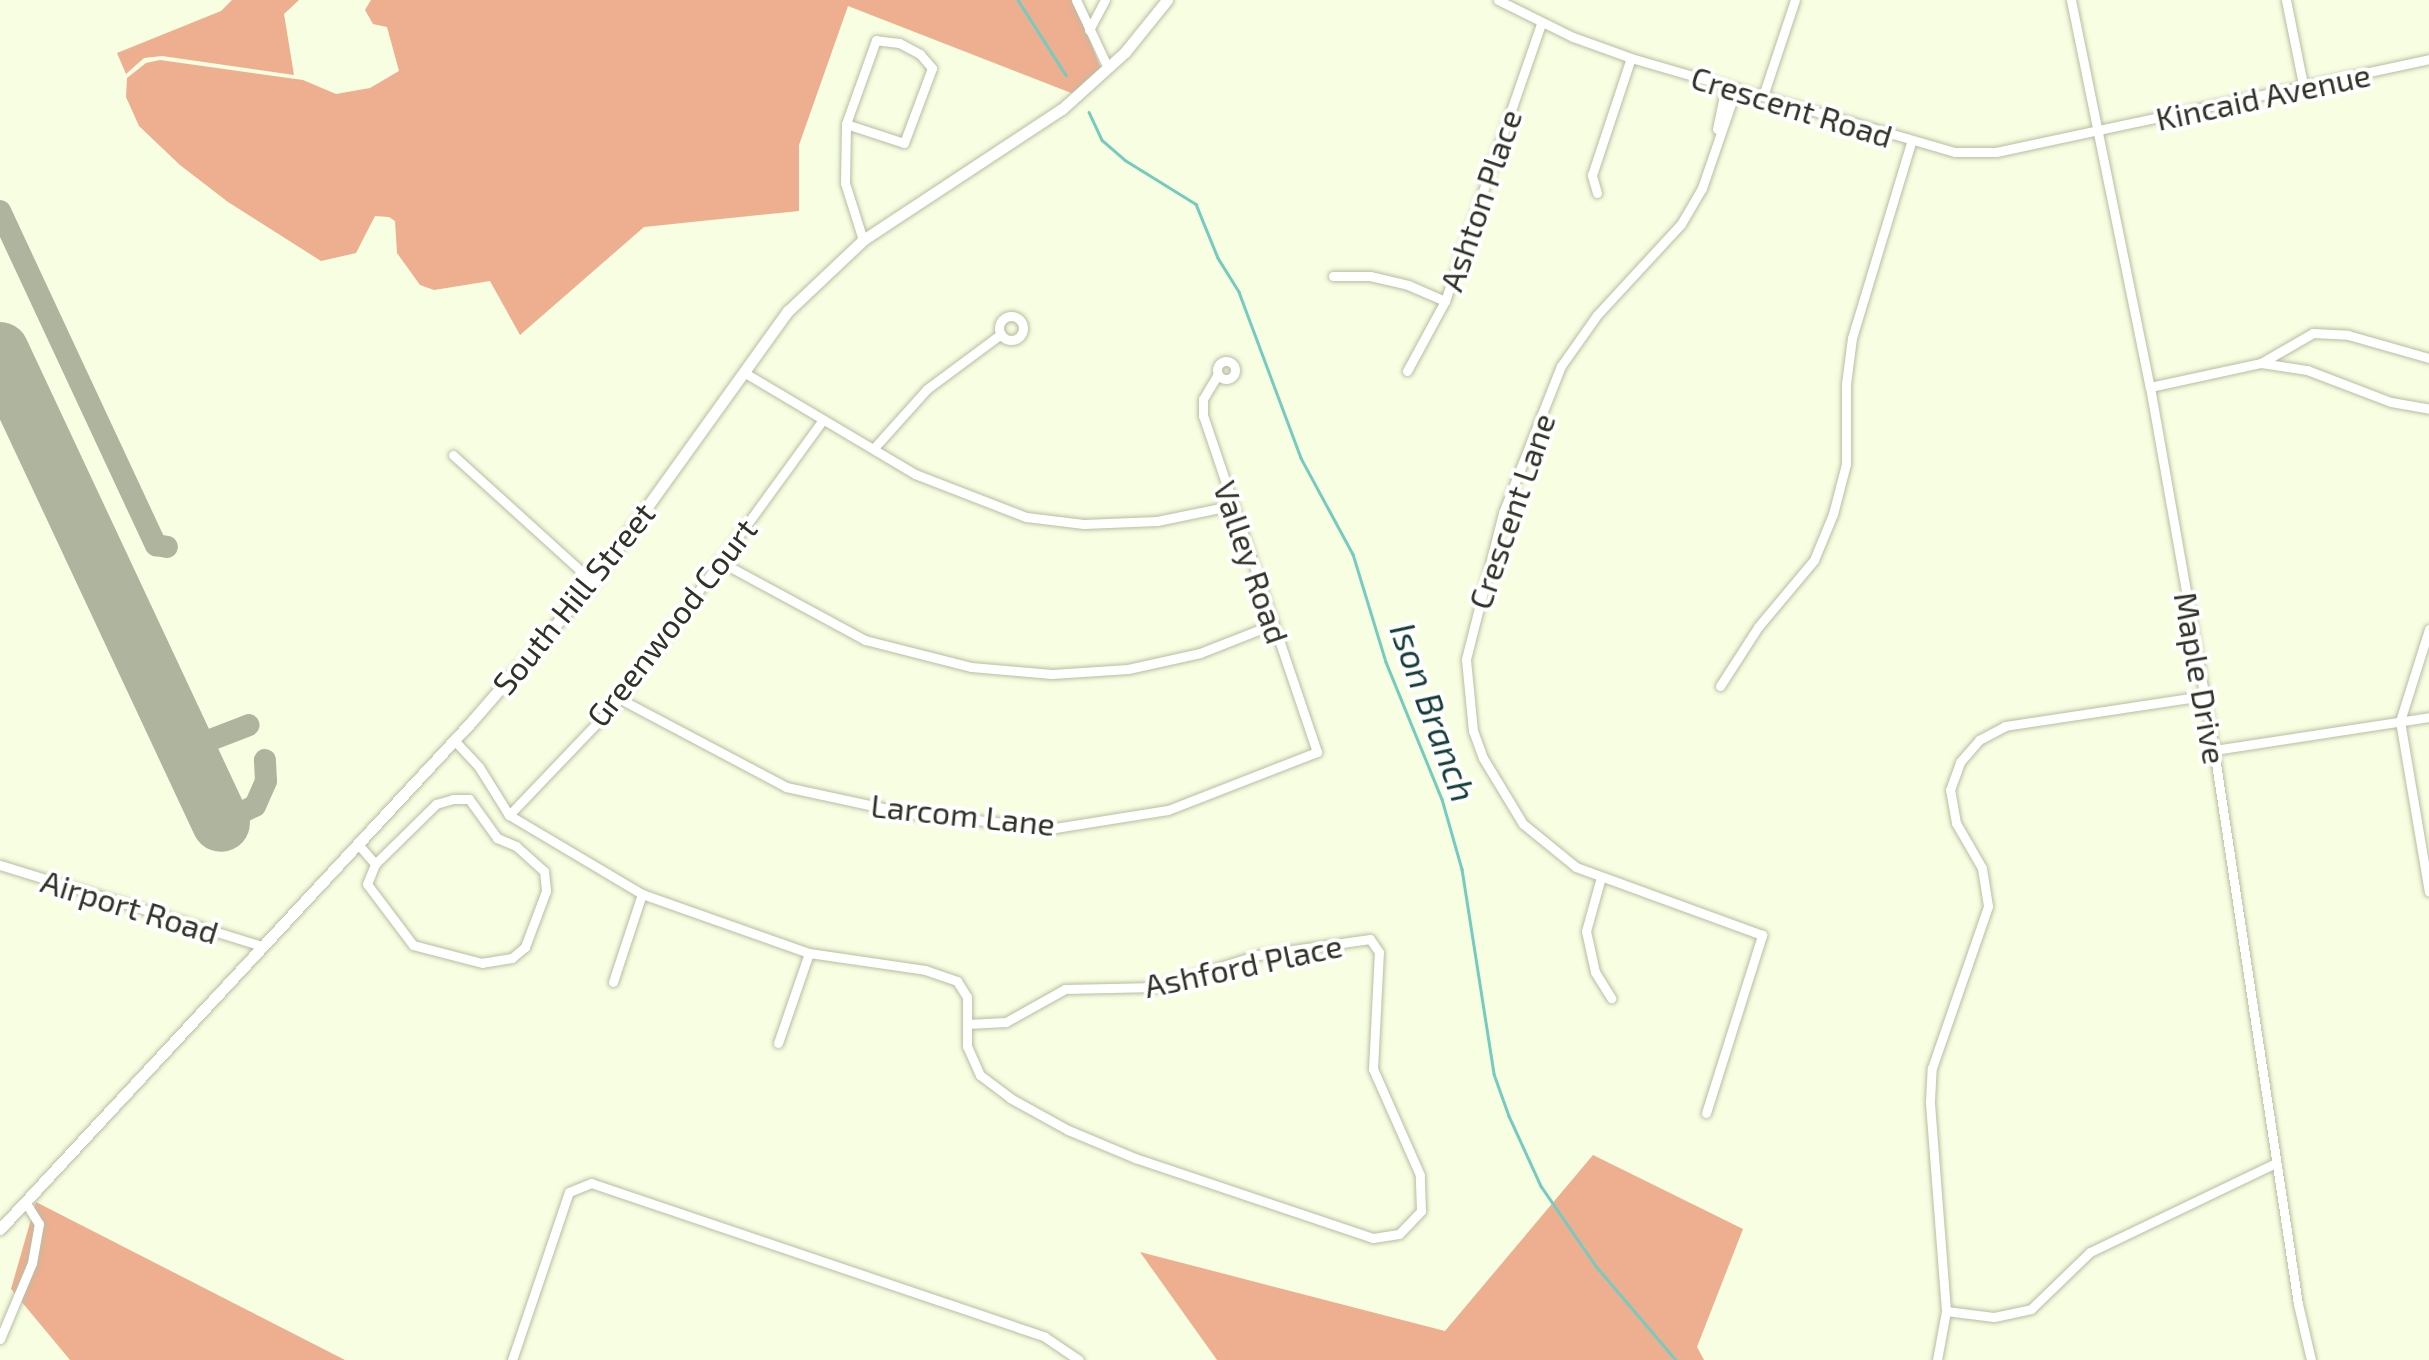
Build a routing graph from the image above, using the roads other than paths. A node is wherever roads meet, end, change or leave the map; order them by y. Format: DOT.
graph roads {
  1 [pos="1076,0"];
  2 [pos="1105,0"];
  3 [pos="1167,0"];
  4 [pos="1498,0"];
  5 [pos="1794,0"];
  6 [pos="2071,0"];
  7 [pos="2286,0"];
  8 [pos="1541,22"];
  9 [pos="1090,30"];
  10 [pos="1631,58"];
  11 [pos="2429,59"];
  12 [pos="1108,68"];
  13 [pos="1731,87"];
  14 [pos="2304,89"];
  15 [pos="1763,96"];
  16 [pos="846,124"];
  17 [pos="2097,132"];
  18 [pos="1911,142"];
  19 [pos="1596,193"];
  20 [pos="862,240"];
  21 [pos="1333,276"];
  22 [pos="1445,301"];
  23 [pos="1001,334"];
  24 [pos="2429,358"];
  25 [pos="2260,363"];
  26 [pos="1407,371"];
  27 [pos="745,373"];
  28 [pos="1218,374"];
  29 [pos="2150,388"];
  30 [pos="2429,409"];
  31 [pos="822,421"];
  32 [pos="874,448"];
  33 [pos="453,455"];
  34 [pos="1230,506"];
  35 [pos="720,562"];
  36 [pos="593,582"];
  37 [pos="1274,624"];
  38 [pos="2429,630"];
  39 [pos="1720,686"];
  40 [pos="2204,696"];
  41 [pos="620,700"];
  42 [pos="2429,716"];
  43 [pos="2400,721"];
  44 [pos="454,740"];
  45 [pos="2214,750"];
  46 [pos="1316,752"];
  47 [pos="509,815"];
  48 [pos="358,843"];
  49 [pos="0,864"];
  50 [pos="376,864"];
  51 [pos="1601,877"];
  52 [pos="2429,892"];
  53 [pos="642,894"];
  54 [pos="261,946"];
  55 [pos="808,953"];
  56 [pos="614,982"];
  57 [pos="1611,998"];
  58 [pos="967,1024"];
  59 [pos="778,1043"];
  60 [pos="1706,1113"];
  61 [pos="2276,1163"];
  62 [pos="28,1204"];
  63 [pos="0,1229"];
  64 [pos="1946,1311"];
  65 [pos="0,1339"];
  66 [pos="512,1360"];
  67 [pos="1079,1360"];
  68 [pos="1937,1360"];
  69 [pos="2311,1360"];
  1 -- 9 [label="street"];
  2 -- 9 [label="street"];
  3 -- 12 [label="main road, South Hill Street"];
  4 -- 8 [label="street, Crescent Road"];
  5 -- 15 [label="street"];
  6 -- 17 [label="street, Maple Drive"];
  7 -- 14 [label="street"];
  8 -- 10 [label="street, Crescent Road"];
  8 -- 22 [label="street, Ashton Place"];
  9 -- 12 [label="street"];
  10 -- 13 [label="street, Crescent Road"];
  10 -- 19 [label="street"];
  11 -- 14 [label="street, Kincaid Avenue"];
  12 -- 20 [label="main road, South Hill Street"];
  13 -- 15 [label="street, Crescent Road"];
  13 -- 51 [label="street, Crescent Lane"];
  14 -- 17 [label="street, Kincaid Avenue"];
  15 -- 18 [label="street, Crescent Road"];
  16 -- 16 [label="street"];
  16 -- 20 [label="street"];
  17 -- 18 [label="street, Crescent Road"];
  17 -- 29 [label="street, Maple Drive"];
  18 -- 39 [label="street"];
  20 -- 27 [label="main road, South Hill Street"];
  21 -- 22 [label="street"];
  22 -- 26 [label="street, Ashton Place"];
  23 -- 32 [label="street"];
  24 -- 25 [label="street"];
  25 -- 29 [label="street"];
  25 -- 30 [label="street"];
  27 -- 31 [label="street"];
  27 -- 36 [label="main road, South Hill Street"];
  28 -- 34 [label="street, Valley Road"];
  29 -- 40 [label="street, Maple Drive"];
  31 -- 32 [label="street"];
  31 -- 35 [label="street, Greenwood Court"];
  32 -- 34 [label="street"];
  33 -- 36 [label="street"];
  34 -- 37 [label="street, Valley Road"];
  35 -- 37 [label="street"];
  35 -- 41 [label="street, Greenwood Court"];
  36 -- 44 [label="main road, South Hill Street"];
  37 -- 46 [label="street, Valley Road"];
  38 -- 43 [label="street"];
  40 -- 45 [label="street, Maple Drive"];
  40 -- 64 [label="street"];
  41 -- 46 [label="street, Larcom Lane"];
  41 -- 47 [label="street, Greenwood Court"];
  42 -- 43 [label="street"];
  43 -- 45 [label="street"];
  43 -- 52 [label="street"];
  44 -- 47 [label="street"];
  44 -- 48 [label="main road, South Hill Street"];
  45 -- 61 [label="street, Maple Drive"];
  47 -- 53 [label="street"];
  48 -- 50 [label="street"];
  48 -- 54 [label="main road, South Hill Street"];
  49 -- 54 [label="street, Airport Road"];
  50 -- 50 [label="street"];
  51 -- 57 [label="street"];
  51 -- 60 [label="street, Crescent Lane"];
  53 -- 55 [label="street"];
  53 -- 56 [label="street"];
  54 -- 62 [label="main road, South Hill Street"];
  55 -- 58 [label="street"];
  55 -- 59 [label="street"];
  58 -- 58 [label="street, Ashford Place"];
  61 -- 64 [label="street"];
  61 -- 69 [label="street, Maple Drive"];
  62 -- 63 [label="main road, South Hill Street"];
  62 -- 65 [label="street"];
  64 -- 68 [label="street"];
  66 -- 67 [label="street"];
}
